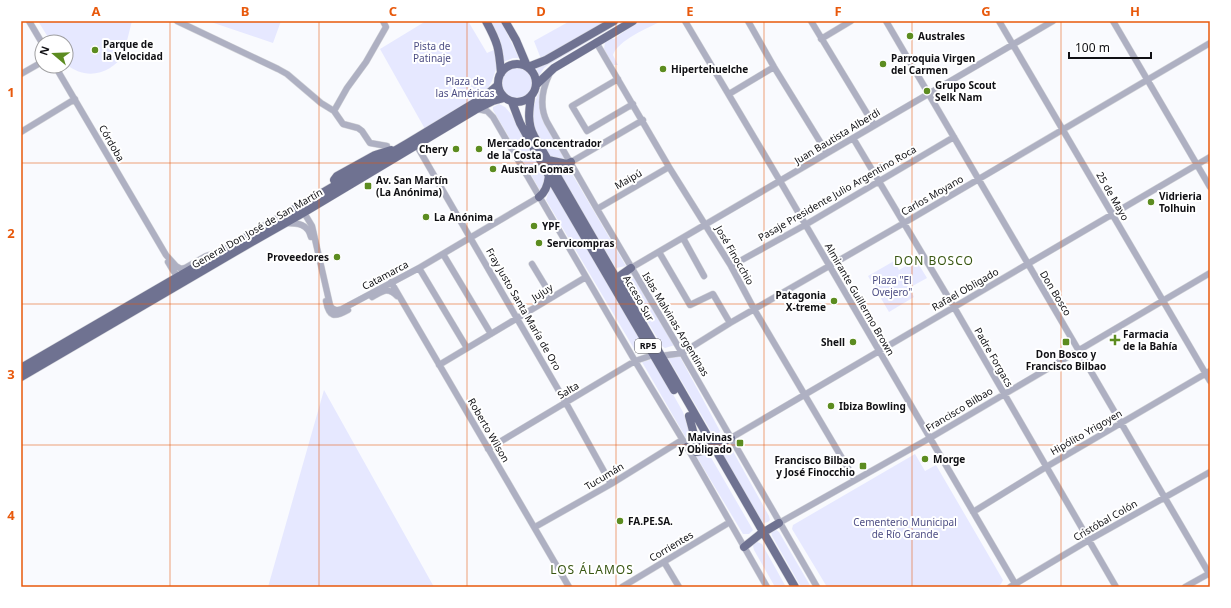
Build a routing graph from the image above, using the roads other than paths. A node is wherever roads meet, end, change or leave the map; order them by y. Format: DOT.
graph roads {
  1 [pos="29,21"];
  2 [pos="177,21"];
  3 [pos="383,21"];
  4 [pos="486,21"];
  5 [pos="505,21"];
  6 [pos="614,21"];
  7 [pos="633,21"];
  8 [pos="685,21"];
  9 [pos="748,21"];
  10 [pos="811,21"];
  11 [pos="851,21"];
  12 [pos="886,21"];
  13 [pos="999,21"];
  14 [pos="1054,21"];
  15 [pos="1113,21"];
  16 [pos="36,34"];
  17 [pos="821,39"];
  18 [pos="596,42"];
  19 [pos="1210,43"];
  20 [pos="1012,44"];
  21 [pos="528,66"];
  22 [pos="34,67"];
  23 [pos="774,67"];
  24 [pos="554,68"];
  25 [pos="501,72"];
  26 [pos="21,74"];
  27 [pos="60,74"];
  28 [pos="618,79"];
  29 [pos="1147,81"];
  30 [pos="537,84"];
  31 [pos="498,85"];
  32 [pos="729,94"];
  33 [pos="929,94"];
  34 [pos="531,96"];
  35 [pos="504,98"];
  36 [pos="75,99"];
  37 [pos="512,102"];
  38 [pos="633,104"];
  39 [pos="334,110"];
  40 [pos="475,110"];
  41 [pos="643,120"];
  42 [pos="874,125"];
  43 [pos="1063,130"];
  44 [pos="21,132"];
  45 [pos="954,137"];
  46 [pos="853,138"];
  47 [pos="417,146"];
  48 [pos="401,147"];
  49 [pos="387,151"];
  50 [pos="827,153"];
  51 [pos="1210,157"];
  52 [pos="548,160"];
  53 [pos="571,162"];
  54 [pos="1197,165"];
  55 [pos="669,167"];
  56 [pos="549,176"];
  57 [pos="978,179"];
  58 [pos="780,181"];
  59 [pos="879,181"];
  60 [pos="1210,187"];
  61 [pos="338,188"];
  62 [pos="539,197"];
  63 [pos="296,208"];
  64 [pos="596,208"];
  65 [pos="304,214"];
  66 [pos="1112,214"];
  67 [pos="286,223"];
  68 [pos="904,223"];
  69 [pos="705,225"];
  70 [pos="805,225"];
  71 [pos="152,231"];
  72 [pos="471,237"];
  73 [pos="683,238"];
  74 [pos="224,250"];
  75 [pos="658,252"];
  76 [pos="443,254"];
  77 [pos="532,264"];
  78 [pos="1028,265"];
  79 [pos="730,266"];
  80 [pos="829,266"];
  81 [pos="419,268"];
  82 [pos="631,268"];
  83 [pos="1210,273"];
  84 [pos="178,276"];
  85 [pos="704,276"];
  86 [pos="586,277"];
  87 [pos="188,280"];
  88 [pos="391,282"];
  89 [pos="619,284"];
  90 [pos="552,297"];
  91 [pos="401,300"];
  92 [pos="1163,301"];
  93 [pos="954,307"];
  94 [pos="754,309"];
  95 [pos="334,312"];
  96 [pos="518,319"];
  97 [pos="730,323"];
  98 [pos="491,334"];
  99 [pos="467,348"];
  100 [pos="1079,350"];
  101 [pos="682,352"];
  102 [pos="879,352"];
  103 [pos="657,355"];
  104 [pos="635,361"];
  105 [pos="439,365"];
  106 [pos="21,368"];
  107 [pos="1208,372"];
  108 [pos="21,377"];
  109 [pos="1210,381"];
  110 [pos="1004,394"];
  111 [pos="806,395"];
  112 [pos="566,403"];
  113 [pos="1122,424"];
  114 [pos="730,438"];
  115 [pos="930,438"];
  116 [pos="682,440"];
  117 [pos="687,447"];
  118 [pos="711,447"];
  119 [pos="488,449"];
  120 [pos="1046,467"];
  121 [pos="1210,472"];
  122 [pos="855,480"];
  123 [pos="611,484"];
  124 [pos="1165,498"];
  125 [pos="973,512"];
  126 [pos="730,522"];
  127 [pos="779,523"];
  128 [pos="534,527"];
  129 [pos="761,533"];
  130 [pos="1089,540"];
  131 [pos="744,547"];
  132 [pos="664,562"];
  133 [pos="1210,574"];
  134 [pos="1014,586"];
  135 [pos="569,587"];
  136 [pos="622,587"];
  137 [pos="679,587"];
  138 [pos="767,587"];
  139 [pos="789,587"];
  140 [pos="795,587"];
  141 [pos="816,587"];
  142 [pos="1116,587"];
  143 [pos="1185,587"];
  1 -- 16 [label="street"];
  2 -- 39 [label="street"];
  3 -- 39 [label="street"];
  4 -- 25 [label="main road"];
  5 -- 21 [label="main road"];
  6 -- 21 [label="main road"];
  7 -- 18 [label="main road"];
  8 -- 32 [label="street, Almirante Guillermo Brown"];
  9 -- 23 [label="street"];
  10 -- 17 [label="street"];
  11 -- 17 [label="street"];
  12 -- 33 [label="street, Don Bosco"];
  13 -- 20 [label="street, 25 de Mayo"];
  14 -- 20 [label="street, Juan Bautista Alberdi"];
  15 -- 29 [label="street"];
  17 -- 42 [label="street"];
  18 -- 24 [label="main road"];
  18 -- 28 [label="street, José Finocchio"];
  19 -- 29 [label="street, Carlos Moyano"];
  20 -- 33 [label="street, Juan Bautista Alberdi"];
  20 -- 43 [label="street, 25 de Mayo"];
  21 -- 25 [label="main road"];
  21 -- 30 [label="main road"];
  22 -- 26 [label="street"];
  23 -- 32 [label="street"];
  23 -- 50 [label="street"];
  24 -- 30 [label="main road"];
  24 -- 53 [label="street, Islas Malvinas Argentinas"];
  25 -- 31 [label="main road"];
  27 -- 36 [label="street, Córdoba"];
  28 -- 38 [label="street, José Finocchio"];
  28 -- 38 [label="street"];
  29 -- 43 [label="street, Carlos Moyano"];
  29 -- 54 [label="street"];
  30 -- 34 [label="main road, RP5"];
  31 -- 35 [label="main road"];
  31 -- 48 [label="main road, General Don José de San Martín"];
  32 -- 58 [label="street, Almirante Guillermo Brown"];
  33 -- 42 [label="street, Juan Bautista Alberdi"];
  33 -- 45 [label="street, Don Bosco"];
  34 -- 37 [label="main road"];
  34 -- 52 [label="main road, Acceso Sur / RP5"];
  35 -- 37 [label="main road"];
  35 -- 40 [label="main road, General Don José de San Martín"];
  36 -- 44 [label="street"];
  36 -- 71 [label="street, Córdoba"];
  37 -- 56 [label="main road, Acceso Sur / RP5"];
  38 -- 41 [label="street, José Finocchio"];
  39 -- 49 [label="street"];
  40 -- 47 [label="main road, General Don José de San Martín"];
  40 -- 62 [label="street"];
  41 -- 53 [label="street"];
  41 -- 55 [label="street, José Finocchio"];
  42 -- 46 [label="street, Juan Bautista Alberdi"];
  43 -- 57 [label="street, Carlos Moyano"];
  43 -- 66 [label="street, 25 de Mayo"];
  45 -- 57 [label="street, Don Bosco"];
  45 -- 59 [label="street, Pasaje Presidente Julio Argentino Roca"];
  46 -- 50 [label="street, Juan Bautista Alberdi"];
  46 -- 59 [label="street, Padre Forgacs"];
  47 -- 61 [label="main road, General Don José de San Martín"];
  47 -- 72 [label="street, Fray Justo Santa María de Oro"];
  48 -- 49 [label="main road"];
  48 -- 61 [label="main road, General Don José de San Martín"];
  49 -- 61 [label="main road"];
  50 -- 58 [label="street, Juan Bautista Alberdi"];
  51 -- 54 [label="street, Rafael Obligado"];
  52 -- 53 [label="main road"];
  52 -- 89 [label="main road, Acceso Sur / RP5"];
  53 -- 64 [label="street, Islas Malvinas Argentinas"];
  54 -- 60 [label="street"];
  54 -- 66 [label="street, Rafael Obligado"];
  55 -- 64 [label="street, Maipú"];
  55 -- 69 [label="street, José Finocchio"];
  56 -- 62 [label="main road"];
  56 -- 103 [label="main road, Acceso Sur / RP5"];
  57 -- 68 [label="street, Carlos Moyano"];
  57 -- 78 [label="street, Don Bosco"];
  58 -- 69 [label="street, Juan Bautista Alberdi"];
  58 -- 70 [label="street, Almirante Guillermo Brown"];
  59 -- 68 [label="street, Padre Forgacs"];
  59 -- 70 [label="street, Pasaje Presidente Julio Argentino Roca"];
  61 -- 63 [label="main road, General Don José de San Martín"];
  61 -- 65 [label="main road, General Don José de San Martín"];
  62 -- 72 [label="street, Catamarca"];
  62 -- 86 [label="street"];
  63 -- 65 [label="street"];
  63 -- 74 [label="main road, General Don José de San Martín"];
  64 -- 82 [label="street, Islas Malvinas Argentinas"];
  65 -- 67 [label="main road, General Don José de San Martín"];
  65 -- 95 [label="street"];
  66 -- 78 [label="street, Rafael Obligado"];
  66 -- 92 [label="street, 25 de Mayo"];
  67 -- 87 [label="main road, General Don José de San Martín"];
  67 -- 95 [label="street"];
  68 -- 80 [label="street, Carlos Moyano"];
  68 -- 93 [label="street, Padre Forgacs"];
  69 -- 73 [label="street, Juan Bautista Alberdi"];
  69 -- 79 [label="street, José Finocchio"];
  70 -- 79 [label="street, Pasaje Presidente Julio Argentino Roca"];
  70 -- 80 [label="street, Almirante Guillermo Brown"];
  71 -- 74 [label="street, Córdoba"];
  71 -- 84 [label="street, Córdoba"];
  72 -- 76 [label="street, Catamarca"];
  72 -- 96 [label="street, Fray Justo Santa María de Oro"];
  73 -- 75 [label="street, Juan Bautista Alberdi"];
  73 -- 85 [label="street"];
  74 -- 84 [label="main road, General Don José de San Martín"];
  75 -- 82 [label="street, Juan Bautista Alberdi"];
  75 -- 97 [label="street"];
  76 -- 81 [label="street, Catamarca"];
  76 -- 98 [label="street"];
  77 -- 90 [label="street"];
  78 -- 93 [label="street, Rafael Obligado"];
  78 -- 100 [label="street, Don Bosco"];
  79 -- 94 [label="street, José Finocchio"];
  80 -- 94 [label="street, Carlos Moyano"];
  80 -- 102 [label="street, Almirante Guillermo Brown"];
  81 -- 88 [label="street, Catamarca"];
  81 -- 99 [label="street"];
  82 -- 89 [label="main road"];
  82 -- 101 [label="street, Islas Malvinas Argentinas"];
  83 -- 92 [label="street, Francisco Bilbao"];
  84 -- 87 [label="street"];
  84 -- 106 [label="main road, General Don José de San Martín"];
  86 -- 90 [label="street, Jujuy"];
  86 -- 104 [label="street"];
  87 -- 108 [label="main road, General Don José de San Martín"];
  88 -- 91 [label="street, Roberto Wilson"];
  88 -- 95 [label="street, Catamarca"];
  89 -- 103 [label="main road, Acceso Sur / RP5"];
  90 -- 96 [label="street, Jujuy"];
  91 -- 95 [label="street, Catamarca"];
  91 -- 105 [label="street, Roberto Wilson"];
  92 -- 100 [label="street, Francisco Bilbao"];
  92 -- 107 [label="street, 25 de Mayo"];
  93 -- 102 [label="street, Rafael Obligado"];
  93 -- 110 [label="street, Padre Forgacs"];
  94 -- 97 [label="street, Carlos Moyano"];
  94 -- 111 [label="street, José Finocchio"];
  96 -- 98 [label="street, Jujuy"];
  96 -- 112 [label="street, Fray Justo Santa María de Oro"];
  97 -- 101 [label="street, Carlos Moyano"];
  98 -- 99 [label="street, Jujuy"];
  99 -- 105 [label="street, Jujuy"];
  100 -- 110 [label="street, Francisco Bilbao"];
  100 -- 113 [label="street, Don Bosco"];
  101 -- 103 [label="street, Carlos Moyano"];
  101 -- 114 [label="street, Islas Malvinas Argentinas"];
  102 -- 111 [label="street, Rafael Obligado"];
  102 -- 115 [label="street, Almirante Guillermo Brown"];
  103 -- 104 [label="street, Salta"];
  103 -- 118 [label="main road, Acceso Sur / RP5"];
  103 -- 118 [label="main road, Acceso Sur / RP5"];
  104 -- 112 [label="street, Salta"];
  104 -- 116 [label="street"];
  105 -- 119 [label="street, Roberto Wilson"];
  107 -- 109 [label="street, 25 de Mayo"];
  107 -- 113 [label="street, Hipólito Yrigoyen"];
  110 -- 115 [label="street, Francisco Bilbao"];
  110 -- 120 [label="street, Padre Forgacs"];
  111 -- 114 [label="street, Rafael Obligado"];
  111 -- 122 [label="street, José Finocchio"];
  112 -- 119 [label="street, Salta"];
  112 -- 123 [label="street, Fray Justo Santa María de Oro"];
  113 -- 120 [label="street, Hipólito Yrigoyen"];
  113 -- 124 [label="street, Don Bosco"];
  114 -- 118 [label="main road"];
  114 -- 127 [label="street, Islas Malvinas Argentinas"];
  115 -- 122 [label="street, Francisco Bilbao"];
  115 -- 125 [label="street, Almirante Guillermo Brown"];
  116 -- 117 [label="street"];
  116 -- 123 [label="street, Tucumán"];
  117 -- 118 [label="main road"];
  117 -- 126 [label="street"];
  118 -- 129 [label="main road, Acceso Sur / RP5"];
  119 -- 128 [label="street, Roberto Wilson"];
  120 -- 125 [label="street, Hipólito Yrigoyen"];
  120 -- 130 [label="street, Padre Forgacs"];
  121 -- 124 [label="street, Cristóbal Colón"];
  122 -- 127 [label="street, Francisco Bilbao"];
  123 -- 128 [label="street, Tucumán"];
  124 -- 130 [label="street, Cristóbal Colón"];
  124 -- 133 [label="street, Don Bosco"];
  125 -- 134 [label="street, Almirante Guillermo Brown"];
  126 -- 131 [label="street"];
  126 -- 132 [label="street, Corrientes"];
  127 -- 129 [label="main road"];
  127 -- 141 [label="street, Islas Malvinas Argentinas"];
  128 -- 135 [label="street, Roberto Wilson"];
  129 -- 131 [label="main road"];
  129 -- 139 [label="main road, Acceso Sur / RP5"];
  129 -- 140 [label="main road, Acceso Sur / RP5"];
  130 -- 134 [label="street, Cristóbal Colón"];
  130 -- 142 [label="street, Padre Forgacs"];
  131 -- 138 [label="street"];
  132 -- 136 [label="street, Corrientes"];
  132 -- 137 [label="street"];
  133 -- 143 [label="street"];
}
